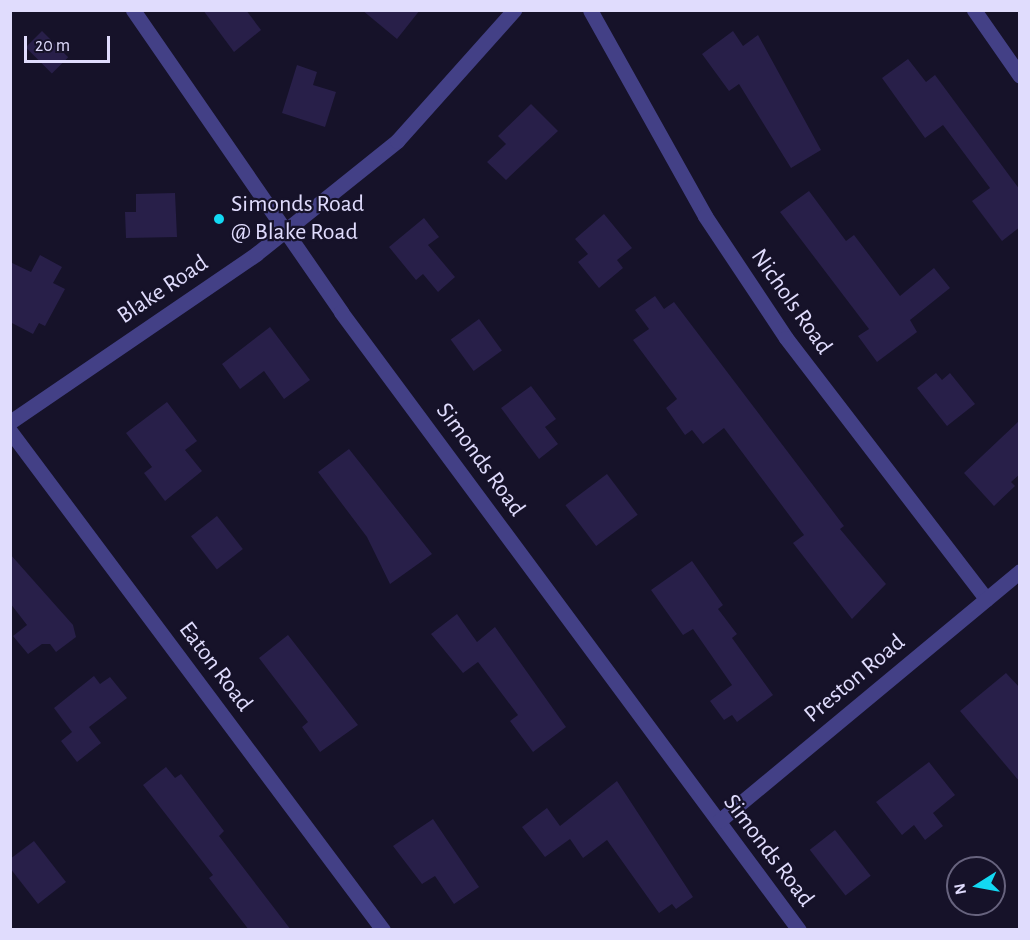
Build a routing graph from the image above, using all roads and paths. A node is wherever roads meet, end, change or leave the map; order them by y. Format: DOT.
graph roads {
  1 [pos="133,10"];
  2 [pos="514,10"];
  3 [pos="590,10"];
  4 [pos="975,10"];
  5 [pos="1020,76"];
  6 [pos="284,228"];
  7 [pos="10,422"];
  8 [pos="10,431"];
  9 [pos="1020,571"];
  10 [pos="986,599"];
  11 [pos="719,821"];
  12 [pos="383,930"];
  13 [pos="799,930"];
  1 -- 6 [label="street, Simonds Road"];
  2 -- 6 [label="street, Blake Road"];
  3 -- 10 [label="street, Nichols Road"];
  4 -- 5 [label="street"];
  6 -- 7 [label="street, Blake Road"];
  6 -- 11 [label="street, Simonds Road"];
  8 -- 12 [label="street, Eaton Road"];
  9 -- 10 [label="street, Preston Road"];
  10 -- 11 [label="street, Preston Road"];
  11 -- 13 [label="street, Simonds Road"];
}
